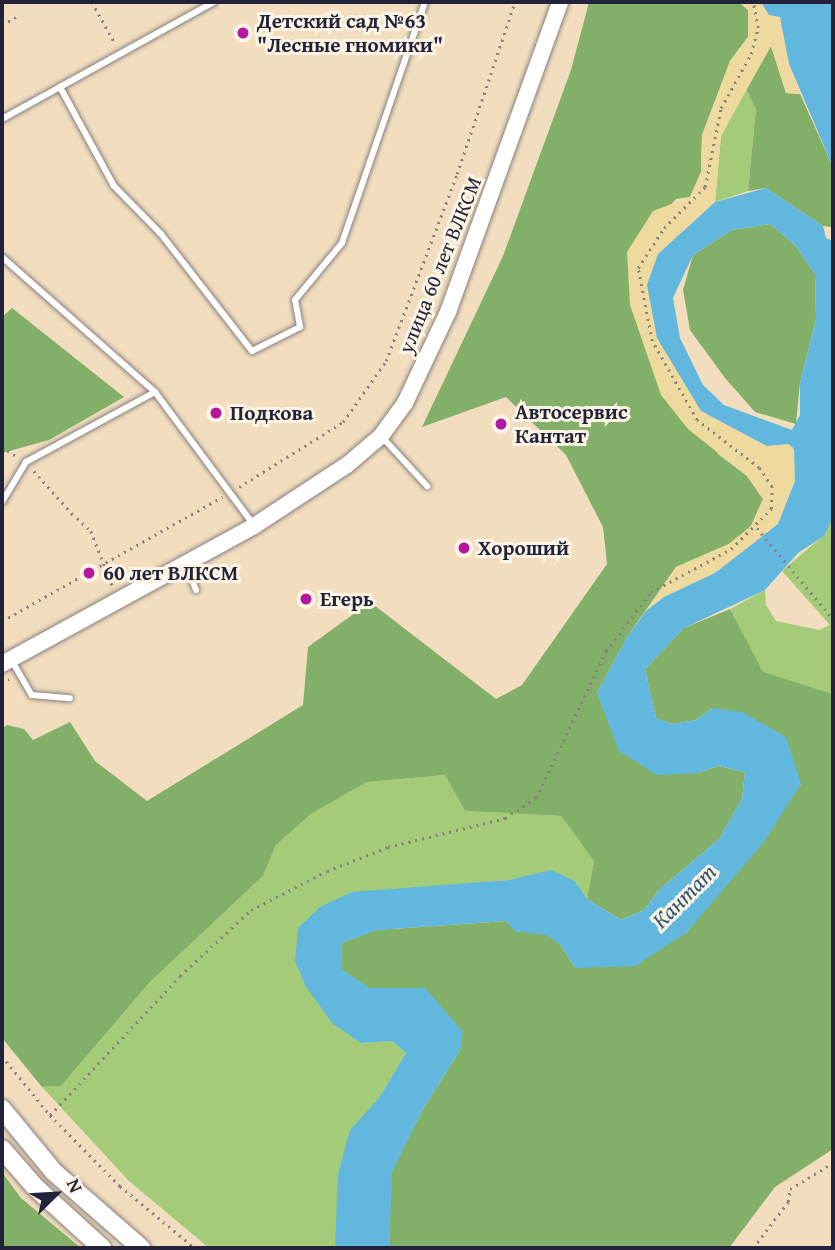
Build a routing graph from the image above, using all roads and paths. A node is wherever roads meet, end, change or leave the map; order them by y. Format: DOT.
graph roads {
  1 [pos="92,2"];
  2 [pos="214,2"];
  3 [pos="425,2"];
  4 [pos="515,2"];
  5 [pos="560,2"];
  6 [pos="753,2"];
  7 [pos="16,17"];
  8 [pos="2,25"];
  9 [pos="121,52"];
  10 [pos="60,87"];
  11 [pos="2,119"];
  12 [pos="2,257"];
  13 [pos="155,392"];
  14 [pos="381,436"];
  15 [pos="2,446"];
  16 [pos="26,463"];
  17 [pos="427,486"];
  18 [pos="229,492"];
  19 [pos="2,502"];
  20 [pos="76,518"];
  21 [pos="254,526"];
  22 [pos="757,527"];
  23 [pos="186,564"];
  24 [pos="196,590"];
  25 [pos="833,619"];
  26 [pos="2,621"];
  27 [pos="6,661"];
  28 [pos="70,698"];
  29 [pos="2,1056"];
  30 [pos="2,1108"];
  31 [pos="50,1115"];
  32 [pos="2,1149"];
  33 [pos="833,1163"];
  34 [pos="102,1248"];
  35 [pos="141,1248"];
  36 [pos="195,1248"];
  37 [pos="753,1248"];
  1 -- 9 [label="path"];
  2 -- 9 [label="lane"];
  3 -- 10 [label="lane"];
  4 -- 18 [label="path"];
  5 -- 14 [label="street, улица 60 лет ВЛКСМ"];
  6 -- 22 [label="path"];
  7 -- 8 [label="path"];
  9 -- 10 [label="lane"];
  10 -- 11 [label="lane"];
  12 -- 13 [label="lane"];
  13 -- 16 [label="lane"];
  13 -- 18 [label="lane"];
  14 -- 17 [label="lane"];
  14 -- 21 [label="street, улица 60 лет ВЛКСМ"];
  15 -- 16 [label="path"];
  16 -- 19 [label="lane"];
  16 -- 20 [label="path"];
  18 -- 21 [label="lane"];
  18 -- 26 [label="path"];
  21 -- 23 [label="street, улица 60 лет ВЛКСМ"];
  22 -- 25 [label="path"];
  22 -- 31 [label="path"];
  23 -- 24 [label="lane"];
  23 -- 27 [label="street, улица 60 лет ВЛКСМ"];
  27 -- 28 [label="lane"];
  29 -- 31 [label="path"];
  30 -- 35 [label="main road"];
  31 -- 36 [label="path"];
  32 -- 34 [label="main road"];
  33 -- 37 [label="path"];
}
